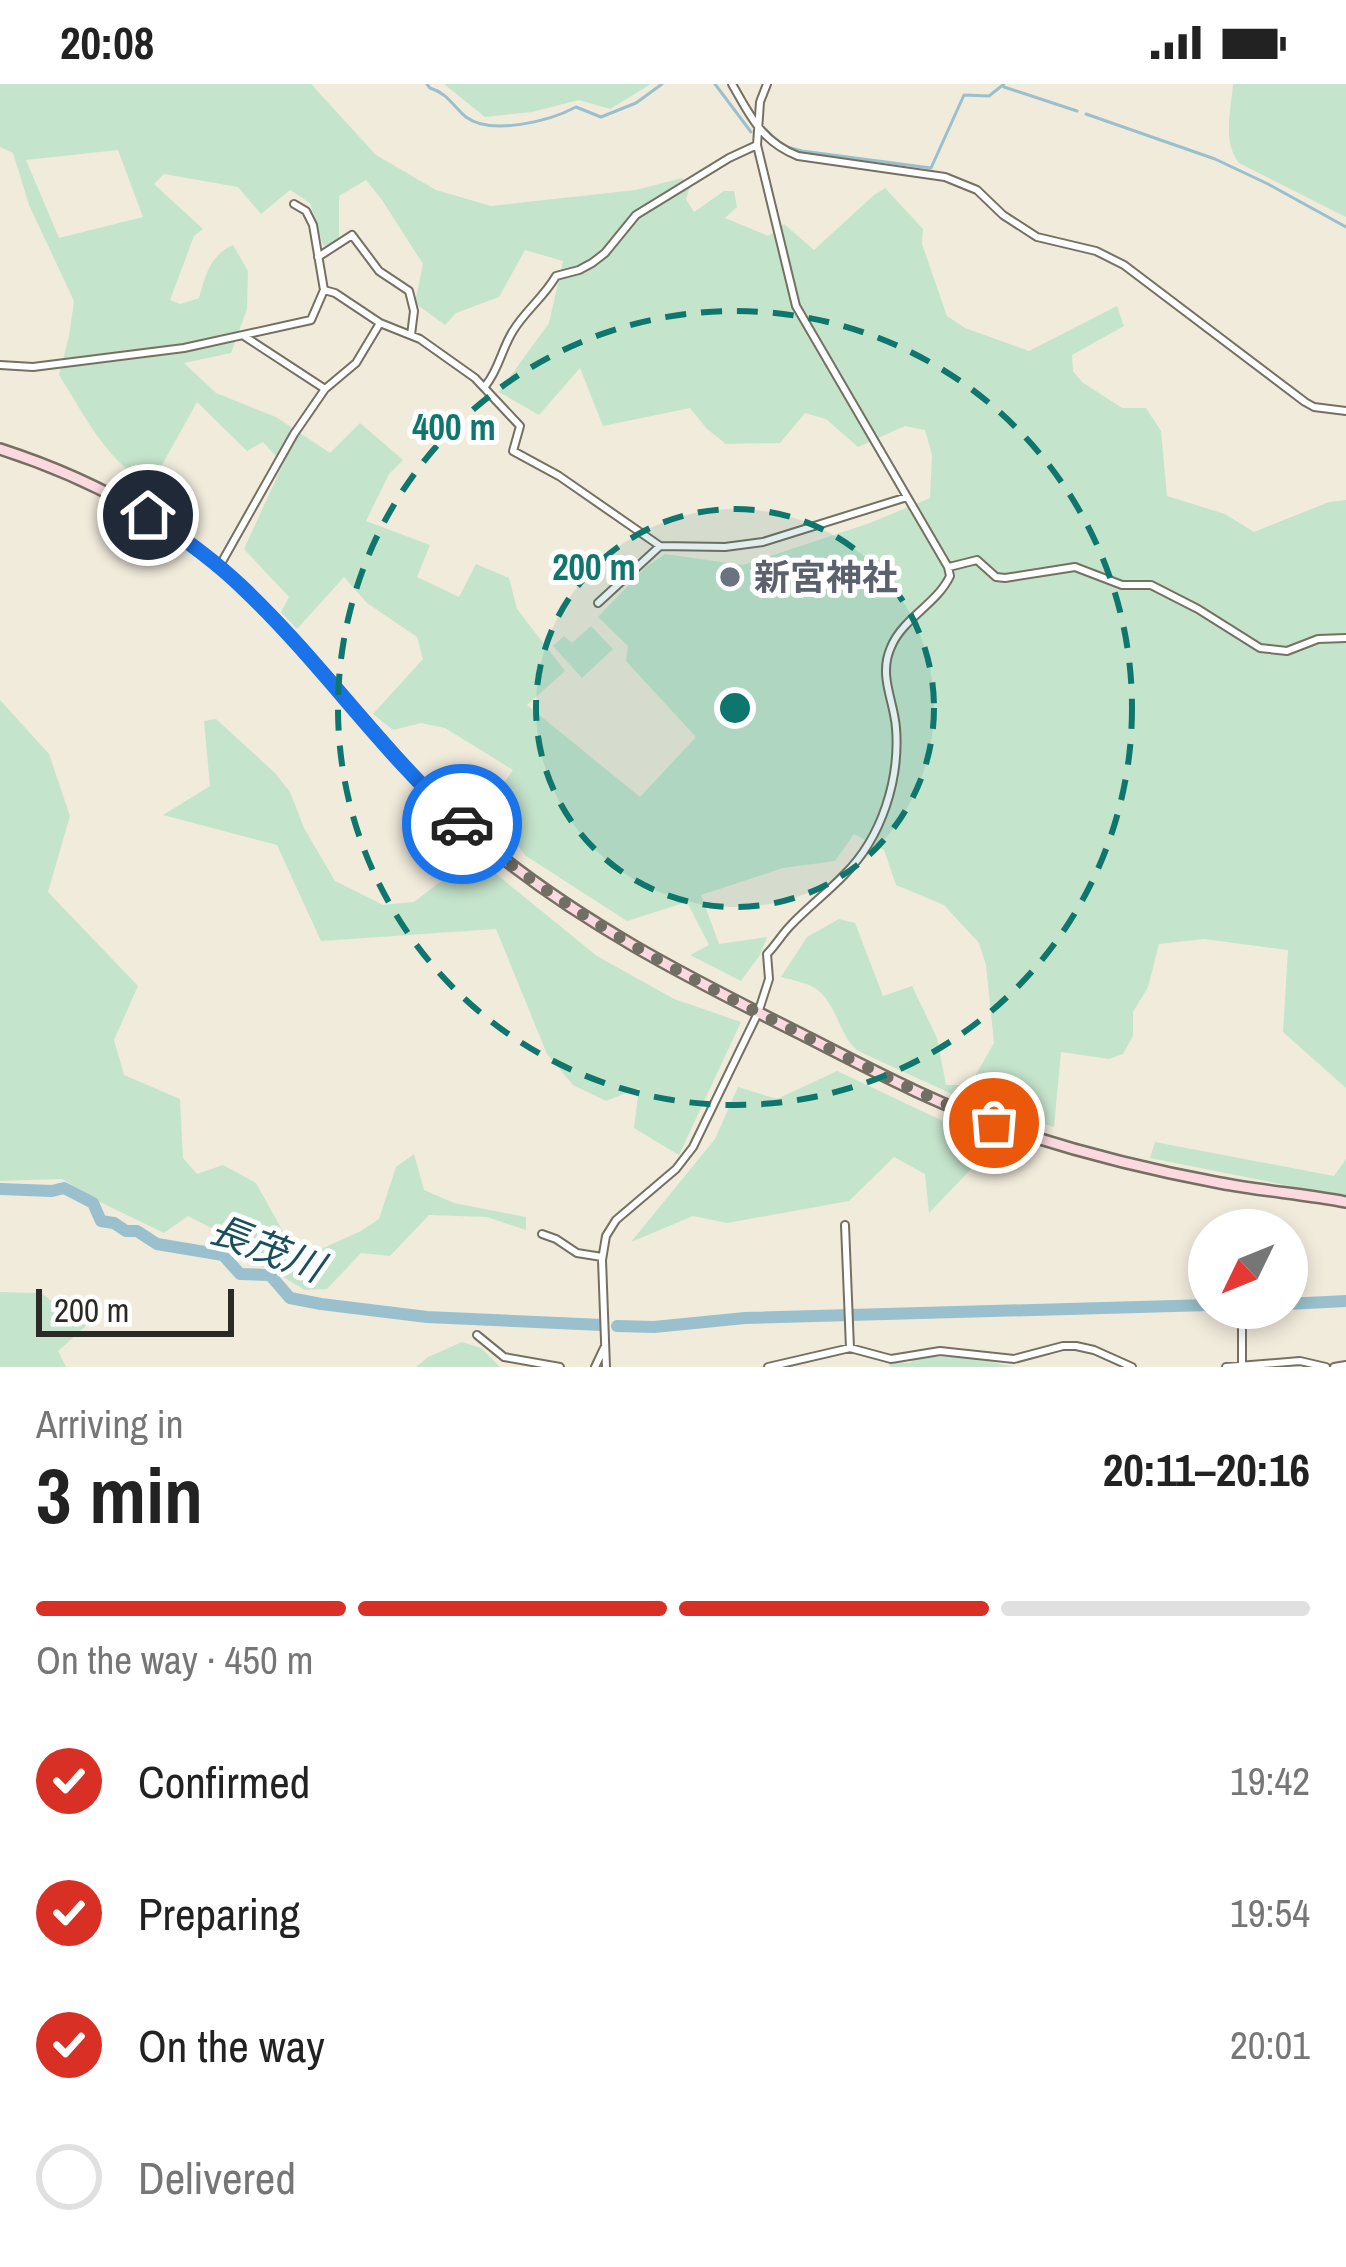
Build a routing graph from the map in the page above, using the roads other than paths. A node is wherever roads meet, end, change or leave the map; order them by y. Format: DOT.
graph roads {
  1 [pos="732,84"];
  2 [pos="767,84"];
  3 [pos="758,127"];
  4 [pos="757,145"];
  5 [pos="294,204"];
  6 [pos="318,257"];
  7 [pos="324,290"];
  8 [pos="380,322"];
  9 [pos="411,335"];
  10 [pos="244,336"];
  11 [pos="0,364"];
  12 [pos="485,386"];
  13 [pos="325,389"];
  14 [pos="1346,411"];
  15 [pos="0,449"];
  16 [pos="907,497"];
  17 [pos="660,546"];
  18 [pos="219,566"];
  19 [pos="948,567"];
  20 [pos="598,603"];
  21 [pos="1346,638"];
  22 [pos="758,1013"];
  23 [pos="1346,1202"];
  24 [pos="844,1225"];
  25 [pos="542,1234"];
  26 [pos="602,1257"];
  27 [pos="1242,1329"];
  28 [pos="477,1335"];
  29 [pos="605,1345"];
  30 [pos="850,1348"];
  31 [pos="1242,1364"];
  32 [pos="1346,1365"];
  33 [pos="560,1367"];
  34 [pos="595,1367"];
  35 [pos="606,1367"];
  36 [pos="768,1367"];
  37 [pos="1132,1367"];
  38 [pos="1226,1367"];
  39 [pos="1330,1367"];
  1 -- 3 [label="street"];
  2 -- 3 [label="street"];
  3 -- 4 [label="street"];
  3 -- 14 [label="street"];
  4 -- 12 [label="street"];
  4 -- 16 [label="street"];
  5 -- 6 [label="street"];
  6 -- 7 [label="street"];
  6 -- 9 [label="street"];
  7 -- 8 [label="street"];
  7 -- 10 [label="street"];
  8 -- 9 [label="street"];
  8 -- 13 [label="street"];
  9 -- 12 [label="street"];
  10 -- 11 [label="street"];
  10 -- 13 [label="street"];
  12 -- 17 [label="street"];
  13 -- 18 [label="street"];
  15 -- 18 [label="main road"];
  16 -- 17 [label="street"];
  16 -- 19 [label="street"];
  17 -- 20 [label="street"];
  18 -- 22 [label="main road"];
  19 -- 21 [label="street"];
  19 -- 22 [label="street"];
  22 -- 23 [label="main road"];
  22 -- 26 [label="street"];
  24 -- 30 [label="street"];
  25 -- 26 [label="street"];
  26 -- 29 [label="street"];
  27 -- 31 [label="street"];
  28 -- 33 [label="street"];
  29 -- 34 [label="street"];
  29 -- 35 [label="street"];
  30 -- 36 [label="street"];
  30 -- 37 [label="street"];
  31 -- 38 [label="street"];
  31 -- 39 [label="street"];
  32 -- 39 [label="street"];
}
